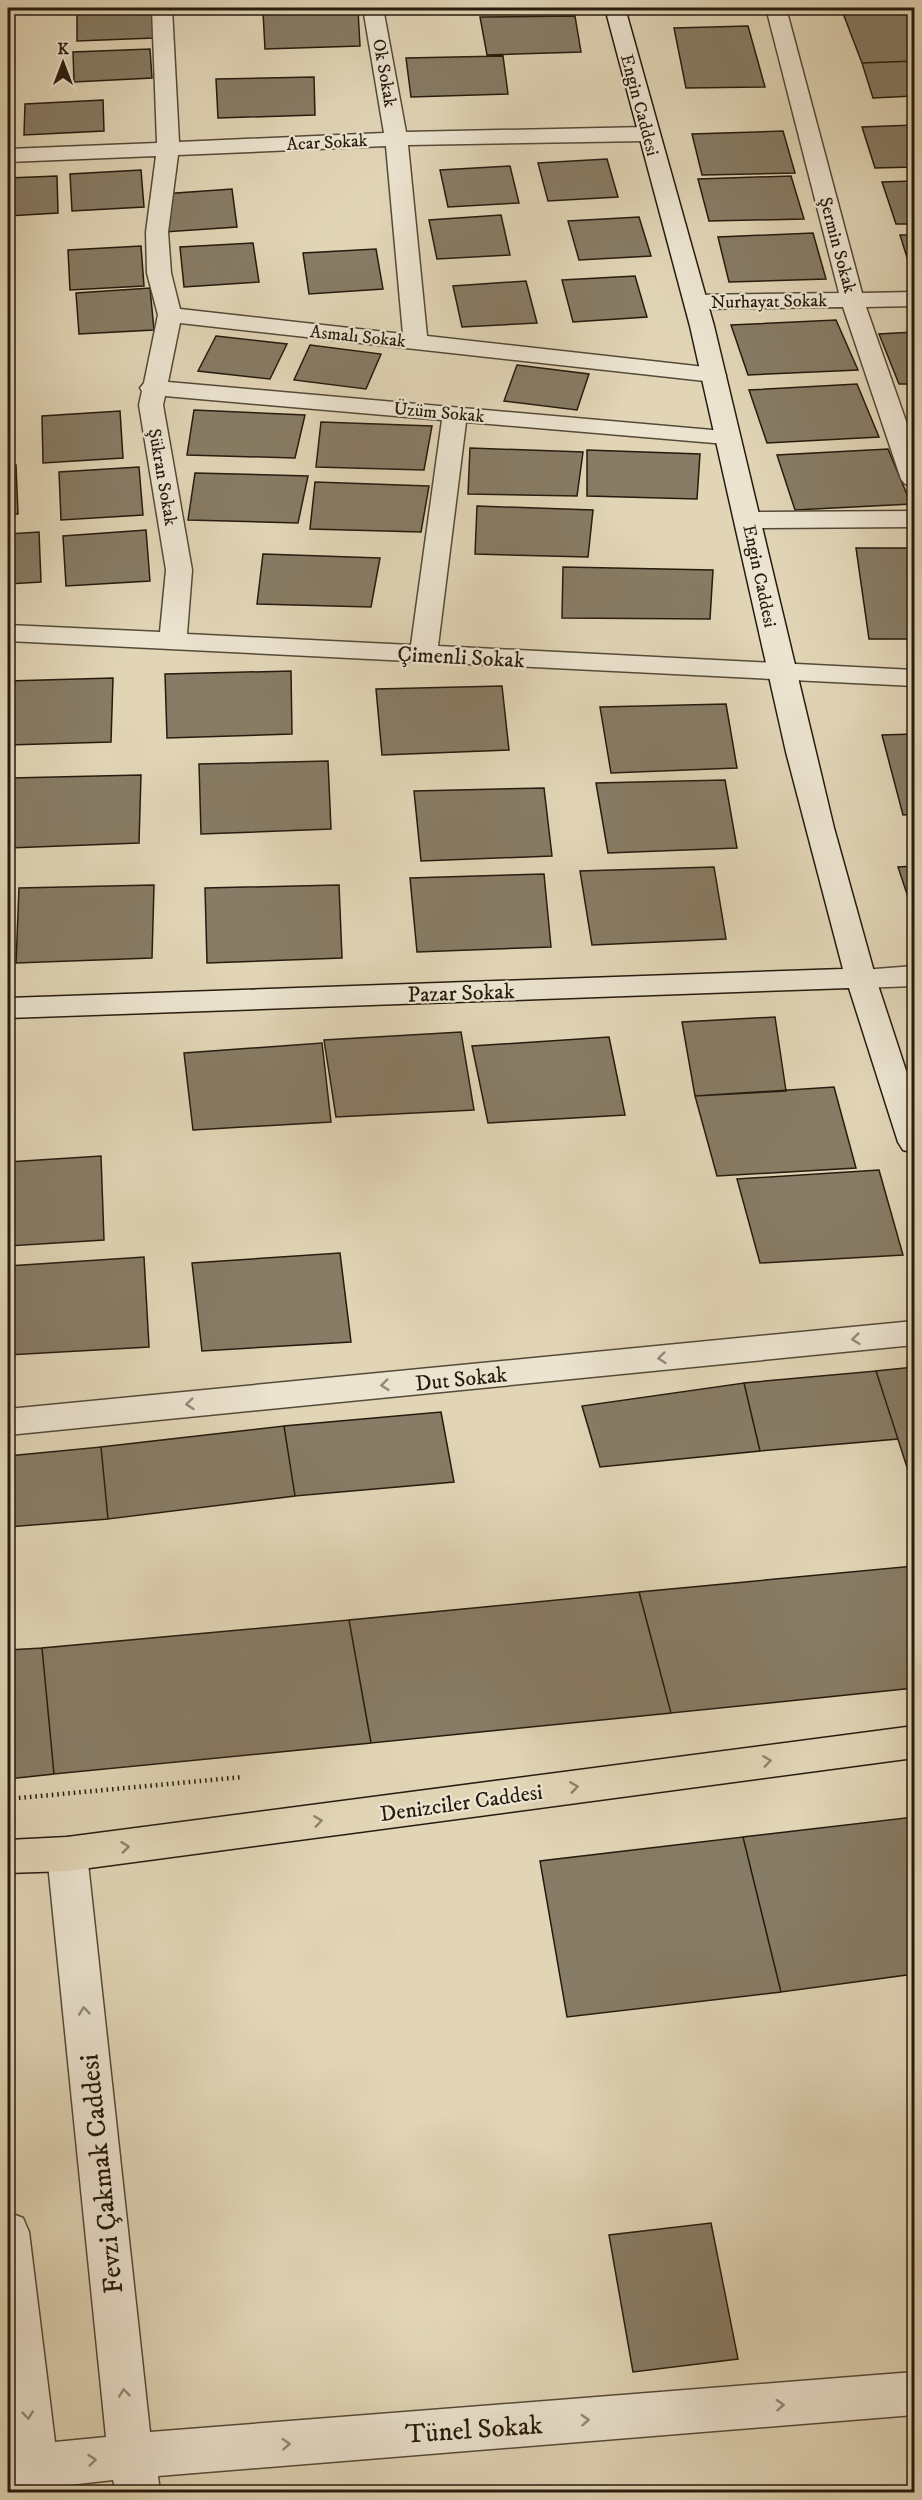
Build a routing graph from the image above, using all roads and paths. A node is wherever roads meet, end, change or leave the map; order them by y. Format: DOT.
graph roads {
  1 [pos="162,8"];
  2 [pos="373,8"];
  3 [pos="615,8"];
  4 [pos="776,8"];
  5 [pos="647,134"];
  6 [pos="396,139"];
  7 [pos="168,150"];
  8 [pos="8,156"];
  9 [pos="852,299"];
  10 [pos="915,299"];
  11 [pos="696,302"];
  12 [pos="170,315"];
  13 [pos="416,342"];
  14 [pos="714,375"];
  15 [pos="152,388"];
  16 [pos="455,414"];
  17 [pos="726,437"];
  18 [pos="915,479"];
  19 [pos="915,519"];
  20 [pos="748,520"];
  21 [pos="8,633"];
  22 [pos="174,641"];
  23 [pos="423,654"];
  24 [pos="781,673"];
  25 [pos="915,678"];
  26 [pos="915,976"];
  27 [pos="861,978"];
  28 [pos="8,1008"];
  29 [pos="915,1142"];
  30 [pos="915,1333"];
  31 [pos="8,1422"];
  32 [pos="915,1742"];
  33 [pos="67,1854"];
  34 [pos="8,1857"];
  35 [pos="8,2232"];
  36 [pos="915,2394"];
  37 [pos="135,2474"];
  38 [pos="36,2480"];
  1 -- 7 [label="street"];
  2 -- 6 [label="street, Ok Sokak"];
  3 -- 5 [label="street, Engin Caddesi"];
  4 -- 9 [label="street, Şermin Sokak"];
  5 -- 6 [label="street, Acar Sokak"];
  5 -- 11 [label="street, Engin Caddesi"];
  6 -- 7 [label="street, Acar Sokak"];
  6 -- 13 [label="street, Ok Sokak"];
  7 -- 8 [label="street, Acar Sokak"];
  7 -- 12 [label="street"];
  9 -- 10 [label="street, Nurhayat Sokak"];
  9 -- 11 [label="street, Nurhayat Sokak"];
  9 -- 18 [label="street, Şermin Sokak"];
  11 -- 14 [label="street, Engin Caddesi"];
  12 -- 13 [label="street, Asmalı Sokak"];
  12 -- 15 [label="street, Şükran Sokak"];
  13 -- 14 [label="street, Asmalı Sokak"];
  14 -- 17 [label="street, Engin Caddesi"];
  15 -- 16 [label="street, Üzüm Sokak"];
  15 -- 22 [label="street, Şükran Sokak"];
  16 -- 17 [label="street, Üzüm Sokak"];
  16 -- 23 [label="street"];
  17 -- 20 [label="street, Engin Caddesi"];
  19 -- 20 [label="street"];
  20 -- 24 [label="street, Engin Caddesi"];
  21 -- 22 [label="street, Çimenli Sokak"];
  22 -- 23 [label="street, Çimenli Sokak"];
  23 -- 24 [label="street, Çimenli Sokak"];
  24 -- 25 [label="street, Çimenli Sokak"];
  24 -- 27 [label="street, Engin Caddesi"];
  26 -- 27 [label="street, Pazar Sokak"];
  27 -- 28 [label="street, Pazar Sokak"];
  27 -- 29 [label="street, Engin Caddesi"];
  30 -- 31 [label="street, Dut Sokak, one-way"];
  33 -- 32 [label="main road, Denizciler Caddesi, one-way"];
  33 -- 34 [label="main road, Denizciler Caddesi"];
  37 -- 33 [label="street, Fevzi Çakmak Caddesi, one-way"];
  35 -- 38 [label="street, one-way"];
  37 -- 36 [label="street, Tünel Sokak, one-way"];
  38 -- 37 [label="street, Tünel Sokak, one-way"];
}
